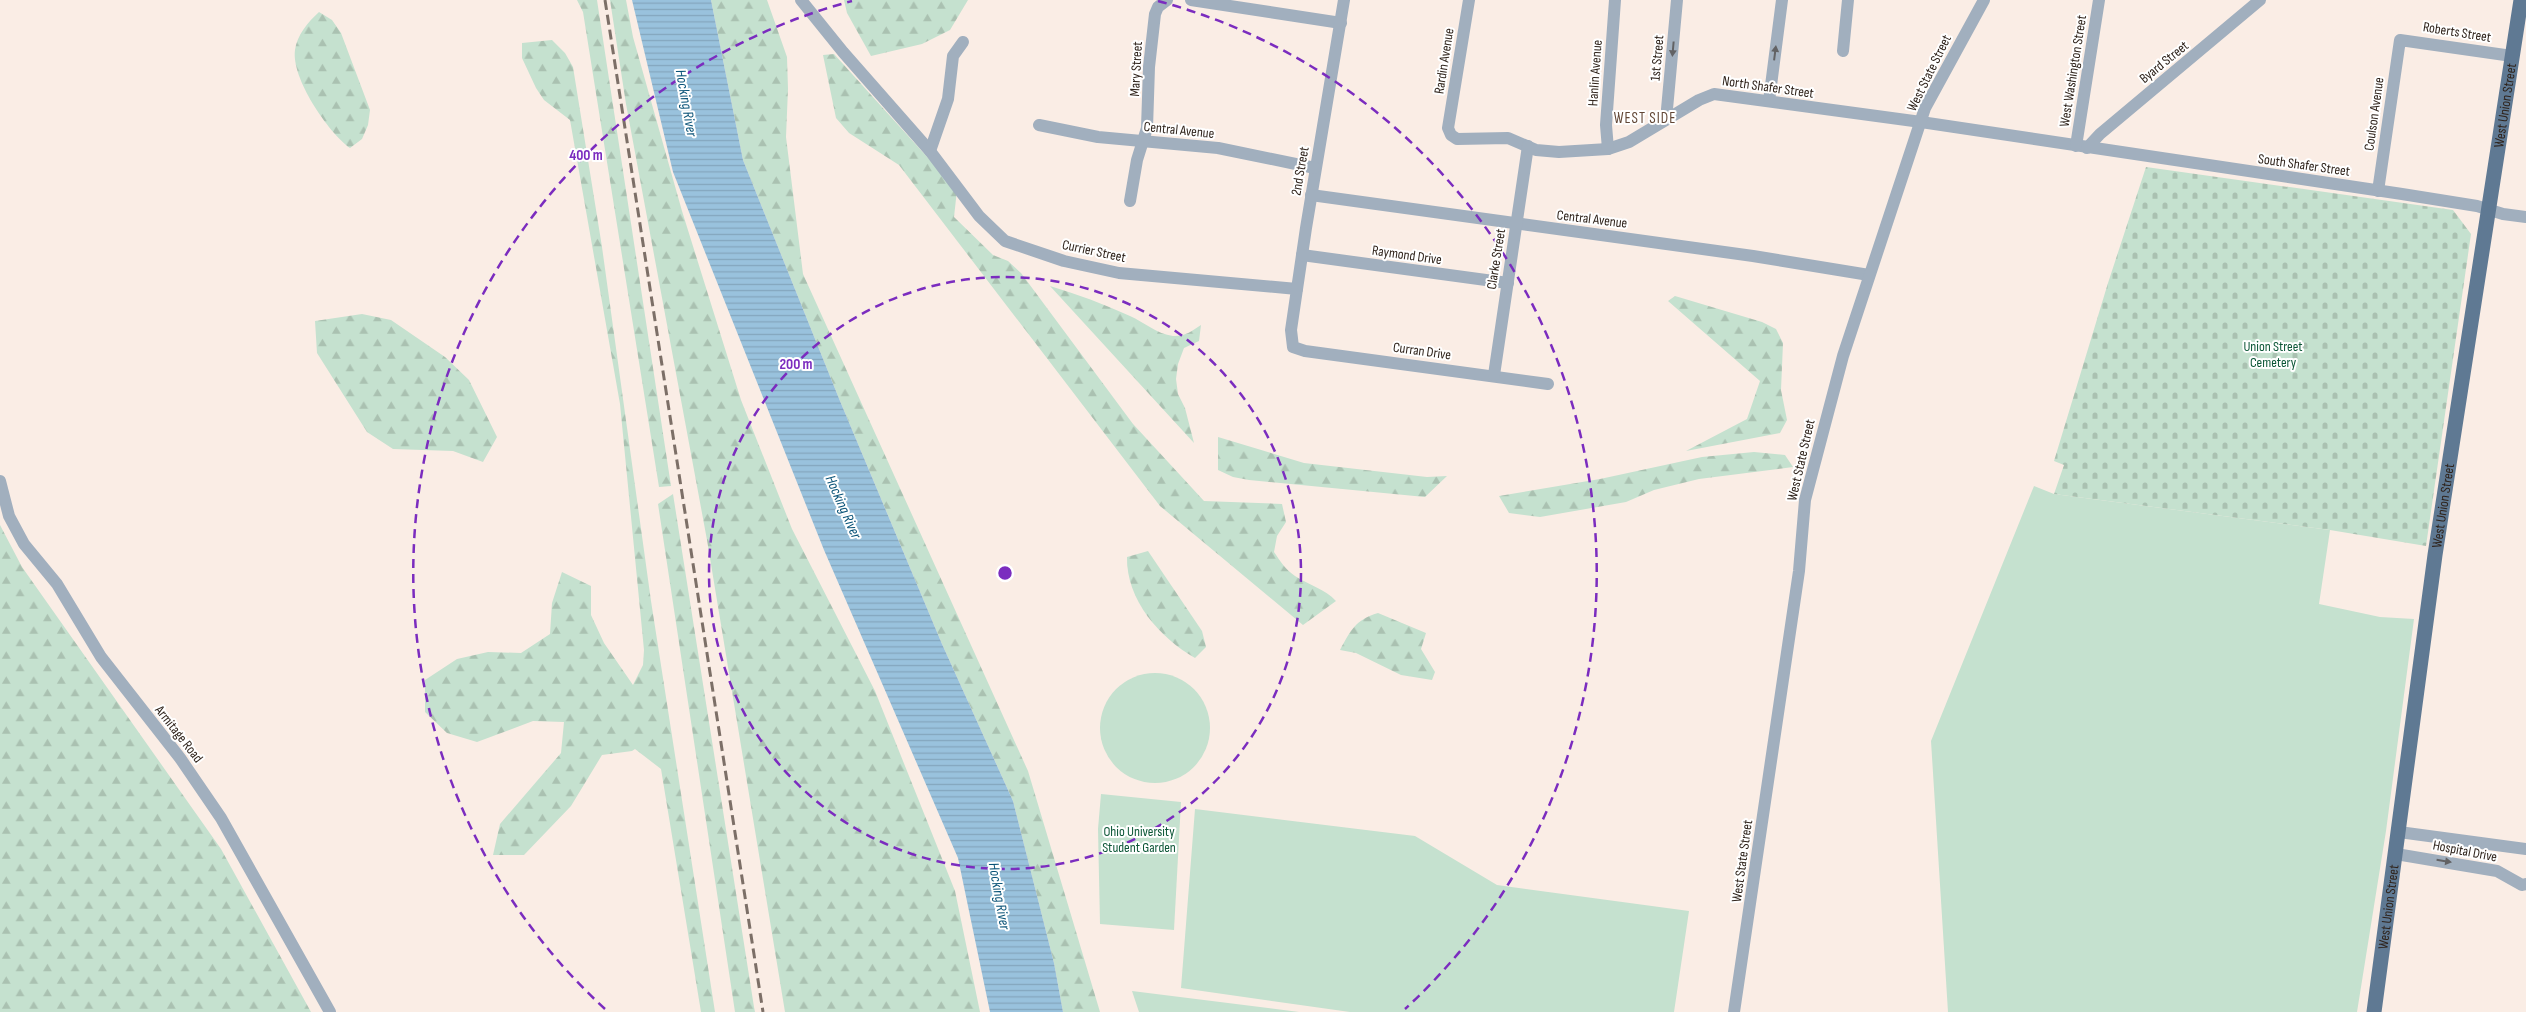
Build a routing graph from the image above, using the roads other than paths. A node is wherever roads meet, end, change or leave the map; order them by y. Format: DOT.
graph roads {
  1 [pos="801,0"];
  2 [pos="1166,0"];
  3 [pos="1191,0"];
  4 [pos="1344,0"];
  5 [pos="1469,0"];
  6 [pos="1614,0"];
  7 [pos="1677,0"];
  8 [pos="1782,0"];
  9 [pos="1848,0"];
  10 [pos="1984,0"];
  11 [pos="2099,0"];
  12 [pos="2260,0"];
  13 [pos="2521,0"];
  14 [pos="1341,22"];
  15 [pos="963,42"];
  16 [pos="2399,42"];
  17 [pos="1844,51"];
  18 [pos="2512,56"];
  19 [pos="1769,102"];
  20 [pos="1669,119"];
  21 [pos="1921,122"];
  22 [pos="1039,125"];
  23 [pos="1448,128"];
  24 [pos="1143,141"];
  25 [pos="1528,146"];
  26 [pos="2082,147"];
  27 [pos="1608,149"];
  28 [pos="930,151"];
  29 [pos="1315,168"];
  30 [pos="2378,191"];
  31 [pos="1311,195"];
  32 [pos="1130,201"];
  33 [pos="2489,210"];
  34 [pos="2526,217"];
  35 [pos="1517,224"];
  36 [pos="1302,254"];
  37 [pos="1869,275"];
  38 [pos="1508,283"];
  39 [pos="1297,289"];
  40 [pos="1293,347"];
  41 [pos="1494,376"];
  42 [pos="1548,384"];
  43 [pos="0,480"];
  44 [pos="2399,832"];
  45 [pos="2468,842"];
  46 [pos="2525,850"];
  47 [pos="2396,854"];
  48 [pos="2465,865"];
  49 [pos="2526,884"];
  50 [pos="330,1012"];
  51 [pos="1734,1012"];
  52 [pos="2374,1012"];
  1 -- 28 [label="street, Currier Street"];
  2 -- 24 [label="street, Mary Street"];
  3 -- 14 [label="street"];
  4 -- 14 [label="street, 2nd Street"];
  5 -- 23 [label="street, Rardin Avenue"];
  6 -- 27 [label="street, Hanlin Avenue"];
  7 -- 20 [label="street, 1st Street, one-way"];
  19 -- 8 [label="street, one-way"];
  9 -- 17 [label="street"];
  10 -- 21 [label="street, West State Street"];
  11 -- 26 [label="street, West Washington Street"];
  12 -- 26 [label="street, Byard Street"];
  13 -- 18 [label="main road, West Union Street"];
  14 -- 29 [label="street, 2nd Street"];
  15 -- 28 [label="street"];
  16 -- 18 [label="street, Roberts Street"];
  16 -- 30 [label="street, Coulson Avenue"];
  18 -- 33 [label="main road, West Union Street"];
  19 -- 20 [label="street, North Shafer Street"];
  19 -- 21 [label="street, North Shafer Street"];
  20 -- 27 [label="street, North Shafer Street"];
  21 -- 26 [label="street, North Shafer Street"];
  21 -- 37 [label="street, West State Street"];
  22 -- 24 [label="street, Central Avenue"];
  23 -- 25 [label="street, North Shafer Street"];
  24 -- 29 [label="street, Central Avenue"];
  24 -- 32 [label="street, Mary Street"];
  25 -- 27 [label="street, North Shafer Street"];
  25 -- 35 [label="street, Clarke Street"];
  26 -- 30 [label="street, South Shafer Street"];
  28 -- 39 [label="street, Currier Street"];
  29 -- 31 [label="street, 2nd Street"];
  30 -- 33 [label="street, South Shafer Street"];
  31 -- 35 [label="street, Central Avenue"];
  31 -- 36 [label="street, 2nd Street"];
  33 -- 34 [label="street, South Shafer Street"];
  33 -- 44 [label="main road, West Union Street"];
  35 -- 37 [label="street, Central Avenue"];
  35 -- 38 [label="street, Clarke Street"];
  36 -- 38 [label="street, Raymond Drive"];
  36 -- 39 [label="street, 2nd Street"];
  37 -- 51 [label="street, West State Street"];
  38 -- 41 [label="street, Clarke Street"];
  39 -- 40 [label="street, 2nd Street"];
  40 -- 41 [label="street, Curran Drive"];
  41 -- 42 [label="street, Curran Drive"];
  43 -- 50 [label="street, Armitage Road"];
  44 -- 45 [label="street"];
  44 -- 47 [label="main road, West Union Street"];
  45 -- 46 [label="street"];
  45 -- 48 [label="street"];
  47 -- 48 [label="street, Hospital Drive, one-way"];
  47 -- 52 [label="main road, West Union Street"];
  48 -- 49 [label="street, Hospital Drive"];
}
